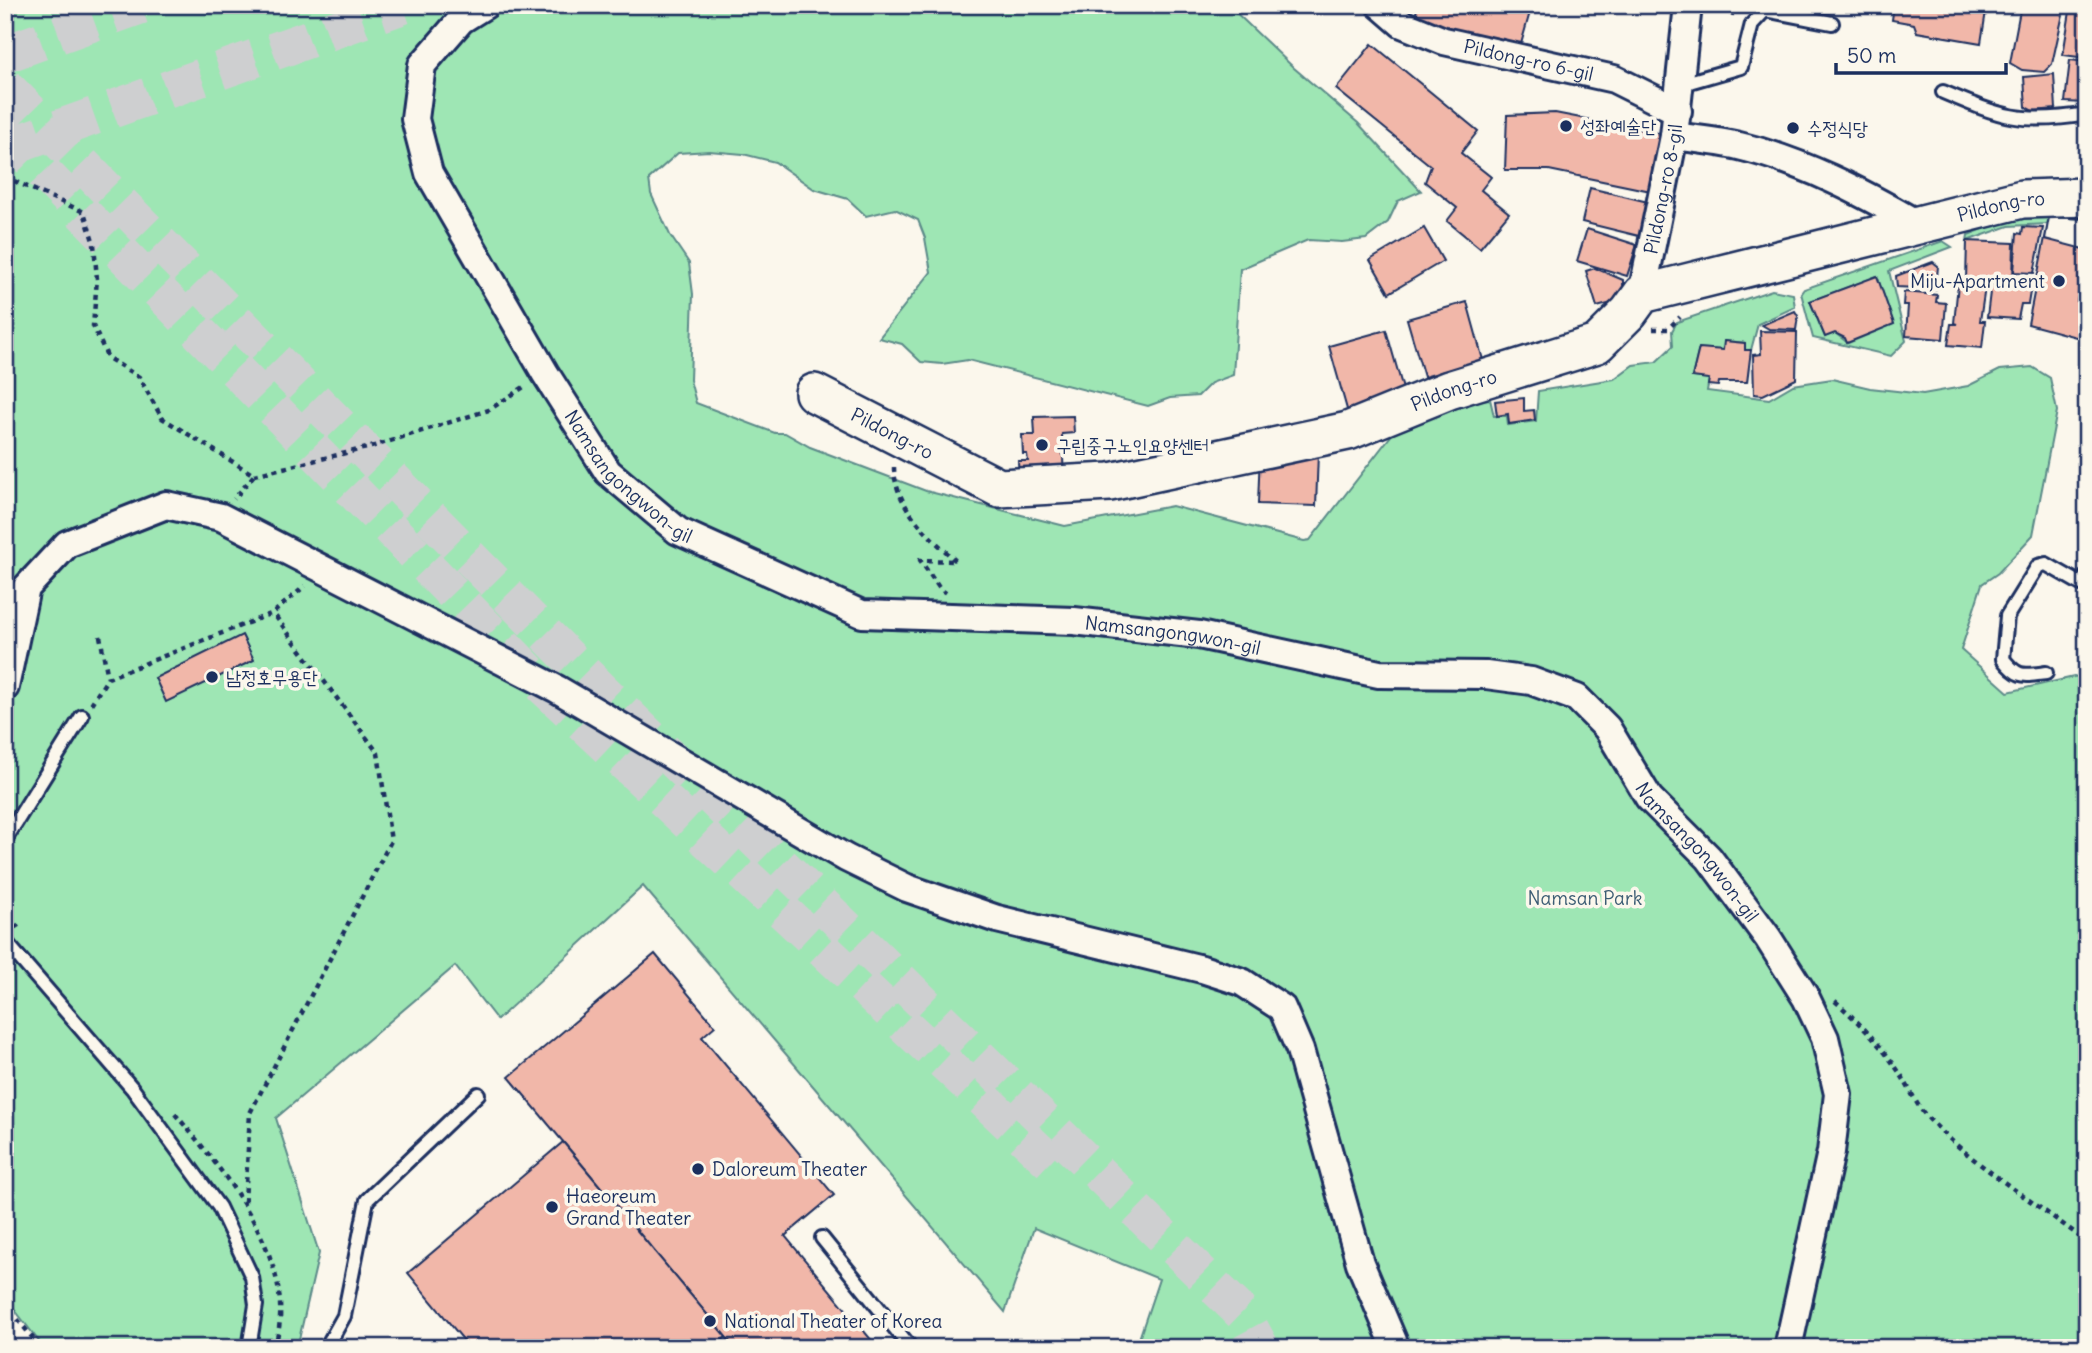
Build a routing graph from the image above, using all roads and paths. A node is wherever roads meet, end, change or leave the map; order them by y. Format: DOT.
graph roads {
  1 [pos="485,5"];
  2 [pos="1380,5"];
  3 [pos="1688,5"];
  4 [pos="5,8"];
  5 [pos="5,20"];
  6 [pos="1832,23"];
  7 [pos="1682,84"];
  8 [pos="1943,92"];
  9 [pos="2087,114"];
  10 [pos="1676,124"];
  11 [pos="5,177"];
  12 [pos="2087,197"];
  13 [pos="1917,224"];
  14 [pos="1642,294"];
  15 [pos="545,373"];
  16 [pos="814,393"];
  17 [pos="895,435"];
  18 [pos="254,475"];
  19 [pos="221,517"];
  20 [pos="324,570"];
  21 [pos="2087,575"];
  22 [pos="950,595"];
  23 [pos="273,613"];
  24 [pos="100,636"];
  25 [pos="2046,673"];
  26 [pos="108,678"];
  27 [pos="5,687"];
  28 [pos="82,716"];
  29 [pos="5,840"];
  30 [pos="5,941"];
  31 [pos="1806,998"];
  32 [pos="478,1094"];
  33 [pos="245,1202"];
  34 [pos="822,1238"];
  35 [pos="2087,1242"];
  36 [pos="5,1304"];
  37 [pos="41,1348"];
  38 [pos="249,1348"];
  39 [pos="326,1348"];
  40 [pos="911,1348"];
  41 [pos="1396,1348"];
  42 [pos="1788,1348"];
  1 -- 15 [label="street, Namsangongwon-gil"];
  2 -- 10 [label="street, Pildong-ro 6-gil"];
  3 -- 7 [label="street, Pildong-ro 8-gil"];
  4 -- 5 [label="path"];
  6 -- 7 [label="lane"];
  7 -- 10 [label="street, Pildong-ro 8-gil"];
  8 -- 9 [label="lane"];
  10 -- 13 [label="street, Pildong-ro 6-gil"];
  10 -- 14 [label="street, Pildong-ro 8-gil"];
  11 -- 18 [label="path"];
  12 -- 13 [label="street, Pildong-ro"];
  13 -- 14 [label="street, Pildong-ro"];
  14 -- 17 [label="street, Pildong-ro"];
  15 -- 18 [label="path"];
  15 -- 31 [label="street, Namsangongwon-gil"];
  16 -- 17 [label="street, Pildong-ro"];
  17 -- 22 [label="path"];
  18 -- 19 [label="path"];
  19 -- 20 [label="street"];
  19 -- 27 [label="street"];
  20 -- 23 [label="path"];
  20 -- 41 [label="street"];
  21 -- 25 [label="lane"];
  23 -- 26 [label="path"];
  23 -- 33 [label="path"];
  24 -- 26 [label="path"];
  26 -- 28 [label="path"];
  28 -- 29 [label="lane"];
  30 -- 38 [label="lane"];
  31 -- 35 [label="path"];
  31 -- 42 [label="street, Namsangongwon-gil"];
  32 -- 39 [label="lane"];
  34 -- 40 [label="lane"];
  36 -- 37 [label="path"];
}
